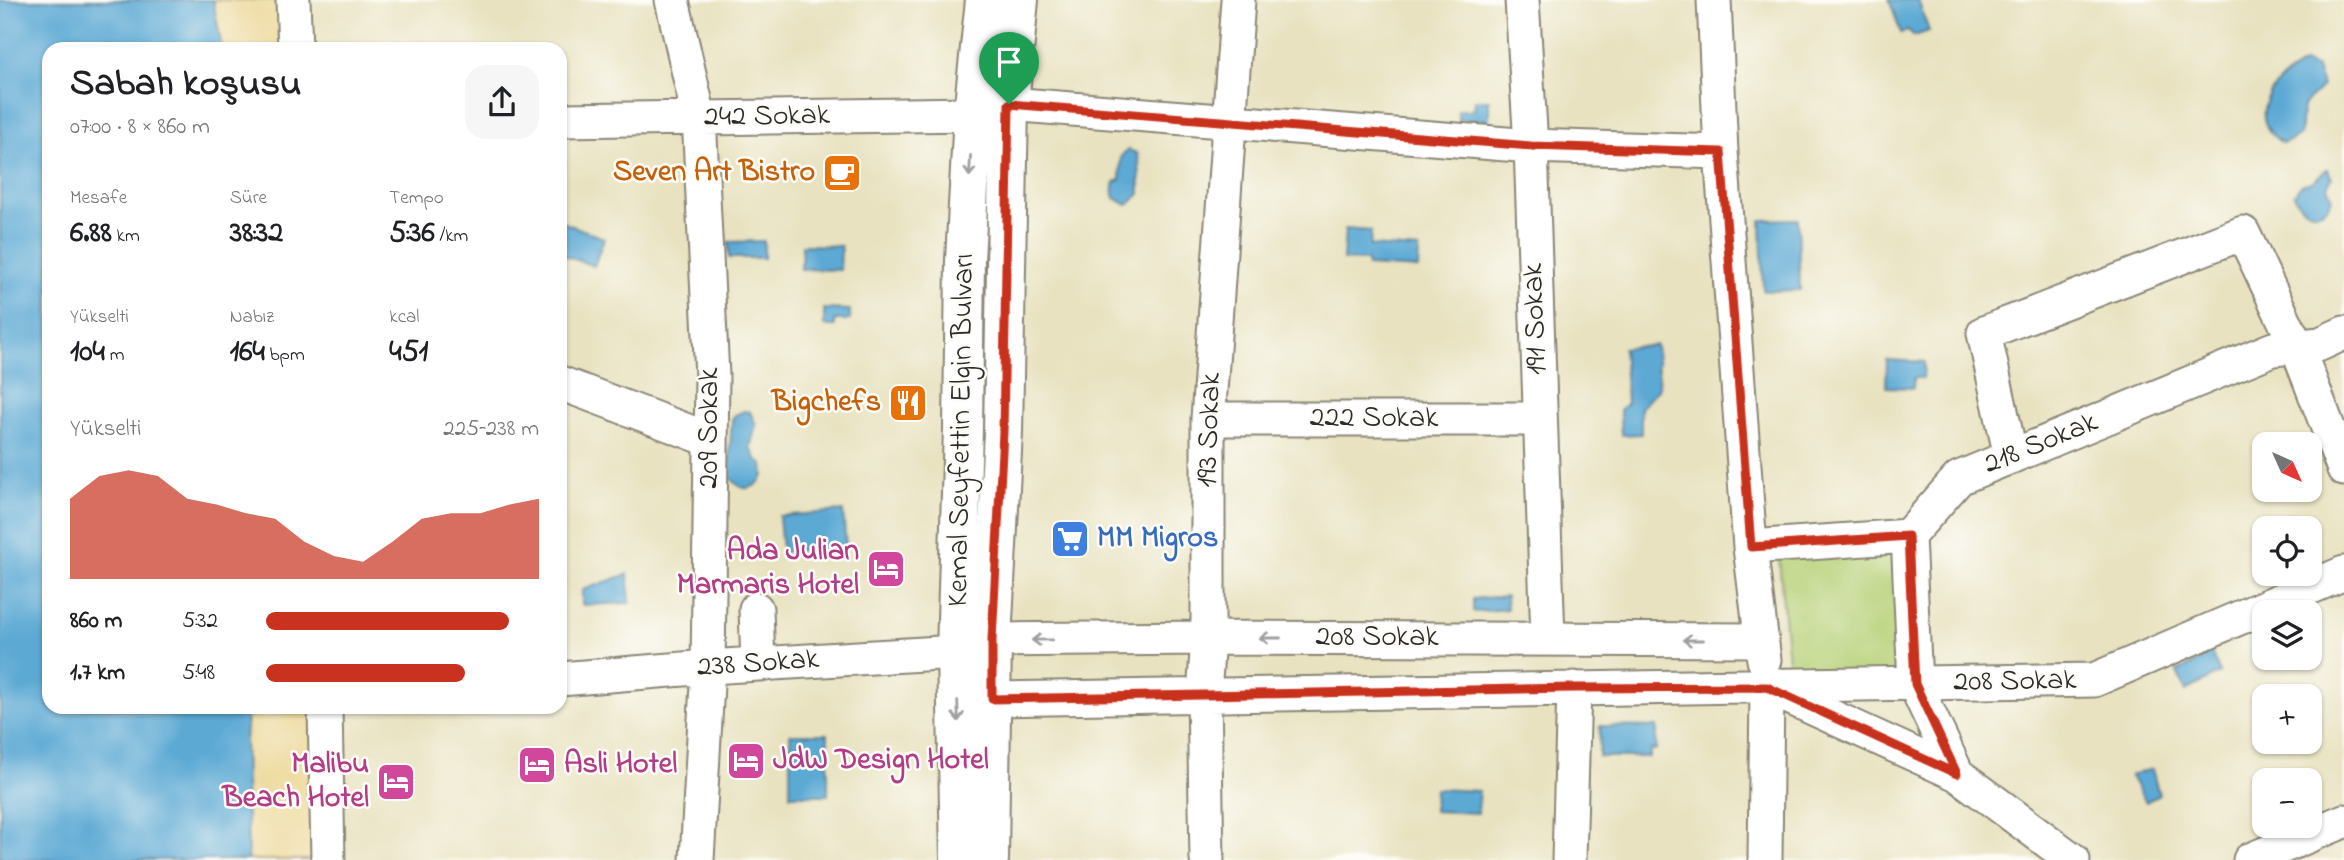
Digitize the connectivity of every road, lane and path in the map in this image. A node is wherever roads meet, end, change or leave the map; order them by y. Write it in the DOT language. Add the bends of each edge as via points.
graph roads {
  1 [pos="293,0"];
  2 [pos="672,0"];
  3 [pos="985,0"];
  4 [pos="1019,0"];
  5 [pos="1238,0"];
  6 [pos="1522,0"];
  7 [pos="1714,0"];
  8 [pos="295,42"];
  9 [pos="1009,104"];
  10 [pos="973,114"];
  11 [pos="699,117"];
  12 [pos="567,120"];
  13 [pos="1230,122"];
  14 [pos="1531,146"];
  15 [pos="1721,152"];
  16 [pos="2344,333"];
  17 [pos="2297,347"];
  18 [pos="567,386"];
  19 [pos="1208,419"];
  20 [pos="1540,419"];
  21 [pos="711,440"];
  22 [pos="2011,457"];
  23 [pos="2344,469"];
  24 [pos="1908,536"];
  25 [pos="1751,547"];
  26 [pos="2344,573"];
  27 [pos="756,609"];
  28 [pos="1209,638"];
  29 [pos="1548,639"];
  30 [pos="992,640"];
  31 [pos="1761,640"];
  32 [pos="956,652"];
  33 [pos="758,664"];
  34 [pos="708,667"];
  35 [pos="567,679"];
  36 [pos="1915,684"];
  37 [pos="1767,687"];
  38 [pos="1574,688"];
  39 [pos="1204,695"];
  40 [pos="992,699"];
  41 [pos="325,714"];
  42 [pos="1957,774"];
  43 [pos="2344,821"];
  44 [pos="328,860"];
  45 [pos="697,860"];
  46 [pos="960,860"];
  47 [pos="989,860"];
  48 [pos="1207,860"];
  49 [pos="1569,860"];
  50 [pos="1765,860"];
  51 [pos="2073,860"];
  52 [pos="2250,860"];
  1 -- 8 [label="street"];
  2 -- 11 [label="street, 209 Sokak"];
  3 -- 10 [label="main road, Kemal Seyfettin Elgin Bulvarı"];
  4 -- 9 [label="main road, Kemal Seyfettin Elgin Bulvarı"];
  5 -- 13 [label="street, 193 Sokak"];
  6 -- 14 [label="street, 191 Sokak"];
  7 -- 15 [label="street"];
  9 -- 13 [label="street"];
  9 -- 30 [label="main road, Kemal Seyfettin Elgin Bulvarı" via="1003,432"];
  10 -- 11 [label="street, 242 Sokak"];
  10 -- 32 [label="main road, Kemal Seyfettin Elgin Bulvarı, one-way"];
  11 -- 12 [label="street, 242 Sokak"];
  11 -- 21 [label="street, 209 Sokak"];
  13 -- 14 [label="street"];
  13 -- 19 [label="street, 193 Sokak"];
  14 -- 15 [label="street"];
  14 -- 20 [label="street, 191 Sokak"];
  15 -- 25 [label="street"];
  16 -- 17 [label="street, 218 Sokak" via="2320,344"];
  17 -- 22 [label="street, 218 Sokak" via="2273,349"];
  17 -- 22 [label="street" via="2243,233 1984,332"];
  17 -- 23 [label="street"];
  18 -- 21 [label="street"];
  19 -- 20 [label="street, 222 Sokak"];
  19 -- 28 [label="street, 193 Sokak"];
  20 -- 29 [label="street, 191 Sokak"];
  21 -- 34 [label="street, 209 Sokak"];
  22 -- 24 [label="street, 218 Sokak" via="1959,478"];
  24 -- 25 [label="street"];
  24 -- 36 [label="street"];
  25 -- 31 [label="street"];
  26 -- 36 [label="street, 208 Sokak" via="2094,680"];
  27 -- 33 [label="street"];
  29 -- 28 [label="street, 208 Sokak, one-way"];
  28 -- 30 [label="street, 208 Sokak, one-way"];
  28 -- 39 [label="street, 193 Sokak"];
  31 -- 29 [label="street, 208 Sokak, one-way"];
  30 -- 40 [label="main road, Kemal Seyfettin Elgin Bulvarı"];
  31 -- 37 [label="street"];
  32 -- 33 [label="street, 238 Sokak"];
  32 -- 46 [label="main road, Kemal Seyfettin Elgin Bulvarı, one-way"];
  33 -- 34 [label="street, 238 Sokak"];
  34 -- 35 [label="street, 238 Sokak"];
  34 -- 45 [label="street, 209 Sokak"];
  36 -- 37 [label="street, 208 Sokak"];
  36 -- 42 [label="street"];
  37 -- 38 [label="street, 208 Sokak"];
  37 -- 42 [label="street"];
  37 -- 50 [label="street"];
  38 -- 39 [label="street, 208 Sokak"];
  38 -- 49 [label="street"];
  39 -- 40 [label="street, 208 Sokak"];
  39 -- 48 [label="street, 193 Sokak"];
  40 -- 47 [label="main road, Kemal Seyfettin Elgin Bulvarı"];
  41 -- 44 [label="street"];
  42 -- 51 [label="street"];
  43 -- 52 [label="street"];
}
